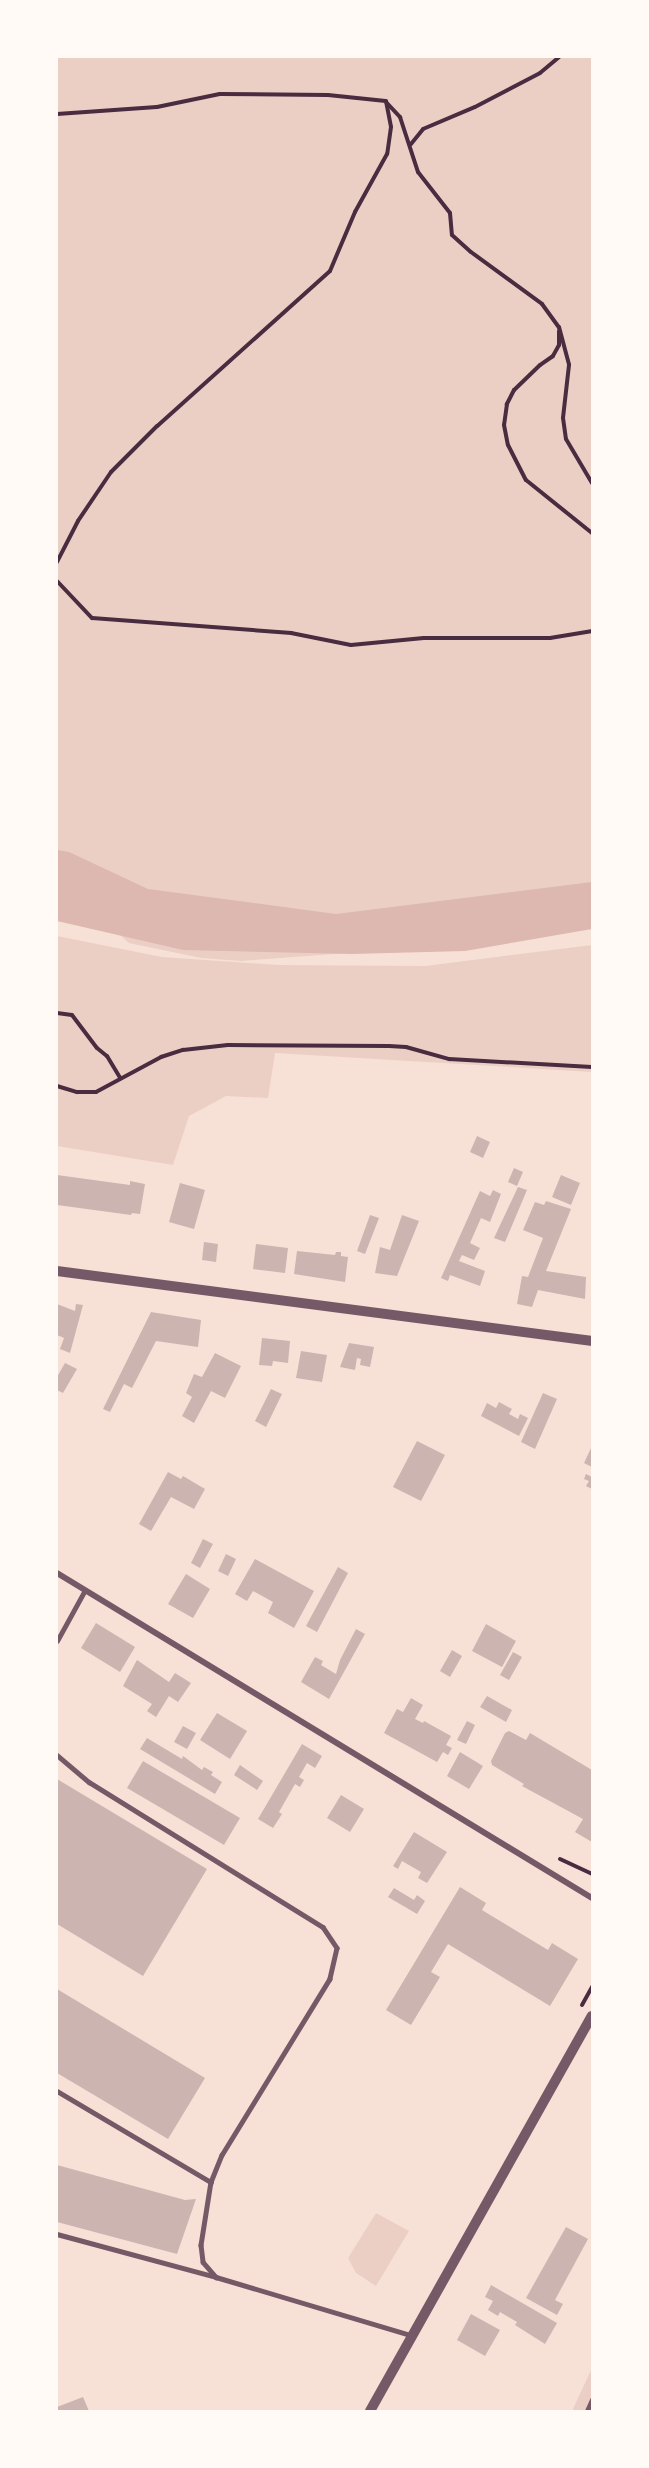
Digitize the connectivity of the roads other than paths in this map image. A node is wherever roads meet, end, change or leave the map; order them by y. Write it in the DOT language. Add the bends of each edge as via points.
graph roads {
  1 [pos="57,1271"];
  2 [pos="592,1341"];
  3 [pos="57,1573"];
  4 [pos="85,1590"];
  5 [pos="57,1641"];
  6 [pos="57,1755"];
  7 [pos="592,1898"];
  8 [pos="592,2016"];
  9 [pos="57,2091"];
  10 [pos="211,2182"];
  11 [pos="57,2234"];
  12 [pos="216,2277"];
  13 [pos="413,2336"];
  14 [pos="592,2400"];
  15 [pos="370,2411"];
  16 [pos="586,2411"];
  1 -- 2 [label="street"];
  3 -- 4 [label="street"];
  4 -- 5 [label="lane"];
  4 -- 7 [label="street"];
  6 -- 10 [label="lane" via="89,1782 323,1927 337,1948 330,1979 222,2155"];
  8 -- 13 [label="street"];
  9 -- 10 [label="lane"];
  10 -- 12 [label="lane" via="201,2245 203,2262"];
  11 -- 12 [label="lane"];
  12 -- 13 [label="lane"];
  13 -- 15 [label="street"];
  14 -- 16 [label="lane"];
}
